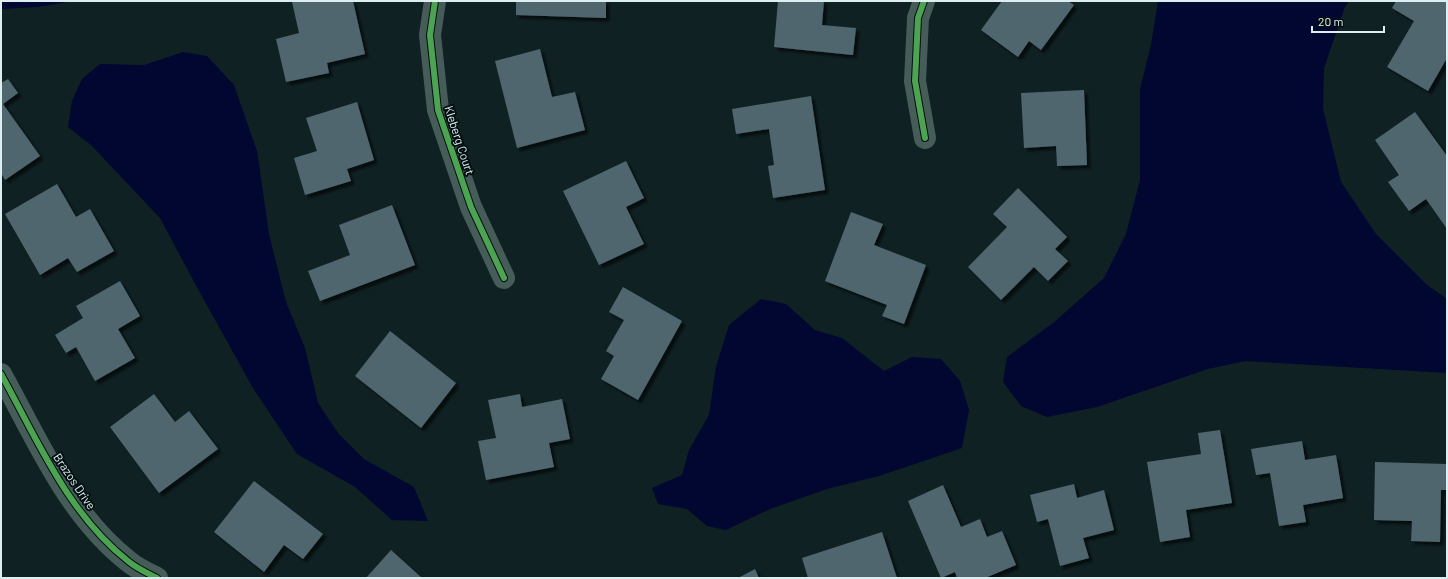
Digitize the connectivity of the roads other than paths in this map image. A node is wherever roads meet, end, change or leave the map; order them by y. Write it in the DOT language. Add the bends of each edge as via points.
graph roads {
  1 [pos="435,1"];
  2 [pos="924,1"];
  3 [pos="925,138"];
  4 [pos="504,278"];
  5 [pos="1,374"];
  6 [pos="157,578"];
  1 -- 4 [label="street, Kleberg Court" via="430,35 438,110 471,207"];
  2 -- 3 [label="street" via="918,18 914,81"];
  5 -- 6 [label="street, Brazos Drive" via="71,499 103,540 129,562"];
}
